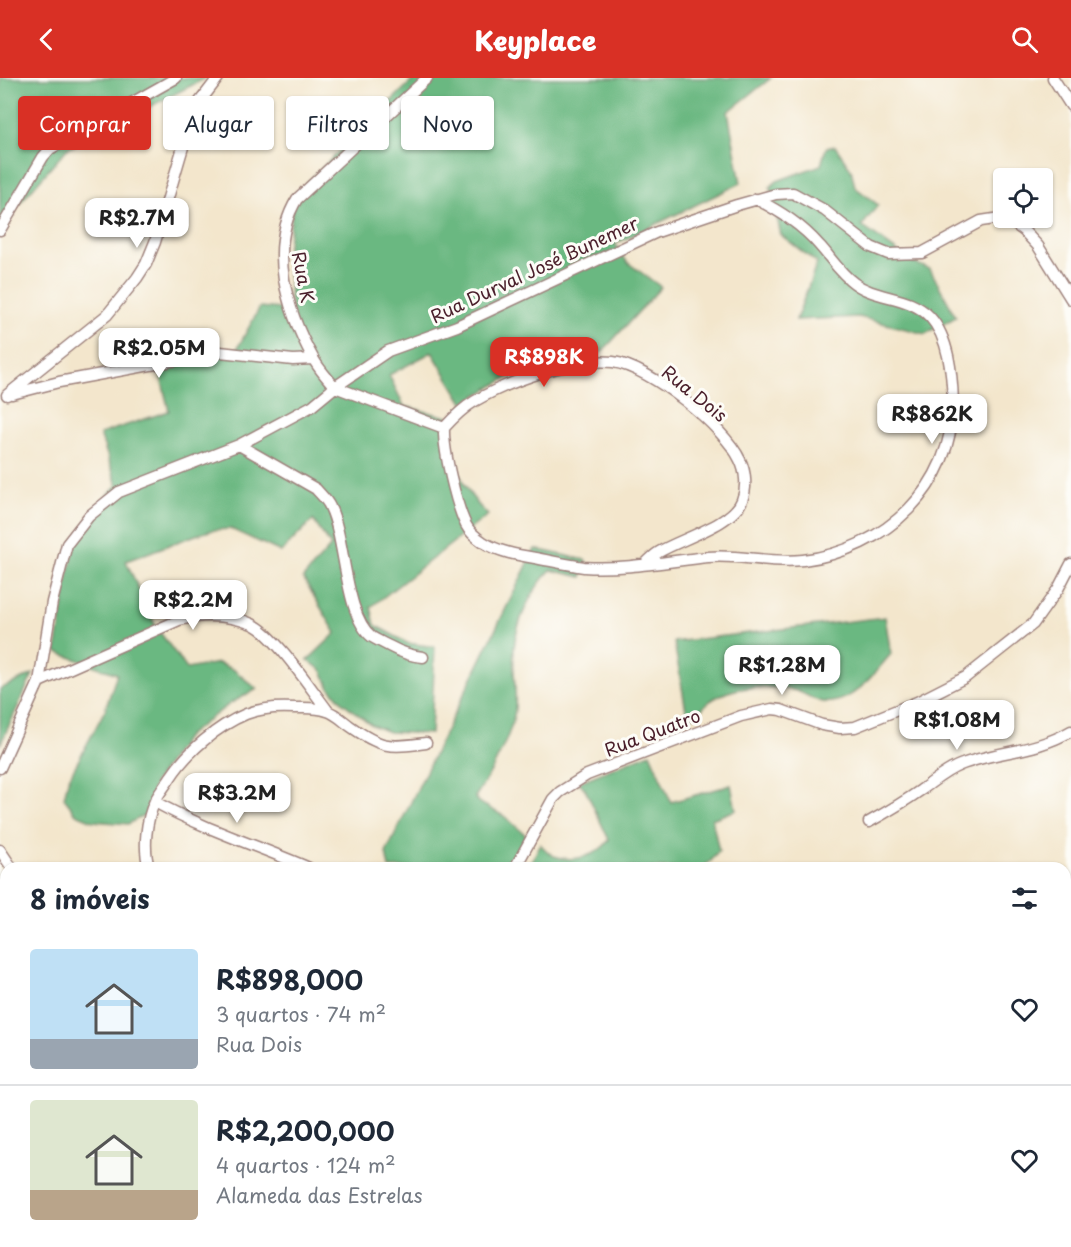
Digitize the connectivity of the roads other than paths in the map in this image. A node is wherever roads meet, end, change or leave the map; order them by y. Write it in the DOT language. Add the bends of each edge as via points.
graph roads {
  1 [pos="176,78"];
  2 [pos="218,78"];
  3 [pos="427,78"];
  4 [pos="1053,78"];
  5 [pos="1071,106"];
  6 [pos="756,199"];
  7 [pos="0,230"];
  8 [pos="1071,299"];
  9 [pos="313,358"];
  10 [pos="335,387"];
  11 [pos="3,396"];
  12 [pos="444,428"];
  13 [pos="239,445"];
  14 [pos="645,564"];
  15 [pos="1071,564"];
  16 [pos="423,657"];
  17 [pos="39,682"];
  18 [pos="328,711"];
  19 [pos="1071,731"];
  20 [pos="426,743"];
  21 [pos="0,768"];
  22 [pos="155,802"];
  23 [pos="869,822"];
  24 [pos="148,862"];
  25 [pos="294,862"];
  26 [pos="518,862"];
  1 -- 7 [label="street" via="50,149"];
  2 -- 11 [label="street" via="193,113 156,242 137,278 107,315"];
  3 -- 9 [label="street, Rua K" via="297,200 288,214 282,246 287,291"];
  4 -- 5 [label="street"];
  6 -- 8 [label="street" via="793,193 824,210 871,247 888,254 922,252 981,221 1012,222 1038,246"];
  6 -- 10 [label="street, Rua Durval José Bunemer" via="657,232 457,326 388,351"];
  6 -- 14 [label="street" via="799,225 851,280 877,295 911,303 931,318 949,359 953,399 946,450 924,494 909,510 844,550 801,560 722,555"];
  9 -- 10 [label="street, Rua K"];
  9 -- 11 [label="street" via="293,360 220,352"];
  10 -- 12 [label="street"];
  10 -- 13 [label="street, Rua Durval José Bunemer" via="312,406"];
  12 -- 14 [label="street" via="459,508 466,527 482,541 503,552 585,567"];
  12 -- 14 [label="street, Rua Dois" via="465,407 492,392 583,363 616,363 664,386 727,440 740,460 745,488 742,502 728,517 659,552"];
  13 -- 16 [label="street" via="325,498 336,522 347,582 364,628 372,637 397,650"];
  13 -- 17 [label="street, Rua Durval José Bunemer" via="119,492 77,529 67,544 52,602"];
  15 -- 26 [label="street, Rua Quatro" via="1034,624 966,677 855,727 822,725 781,710 762,710 587,775 554,799"];
  17 -- 18 [label="street" via="179,620 200,615 224,616 253,624 271,638"];
  17 -- 21 [label="street, Rua Durval José Bunemer"];
  18 -- 20 [label="street" via="371,741 402,746"];
  18 -- 22 [label="street" via="268,708 247,713 228,723 179,765"];
  19 -- 23 [label="street" via="1033,748 961,765"];
  22 -- 24 [label="street" via="147,828"];
  22 -- 25 [label="street"];
}
